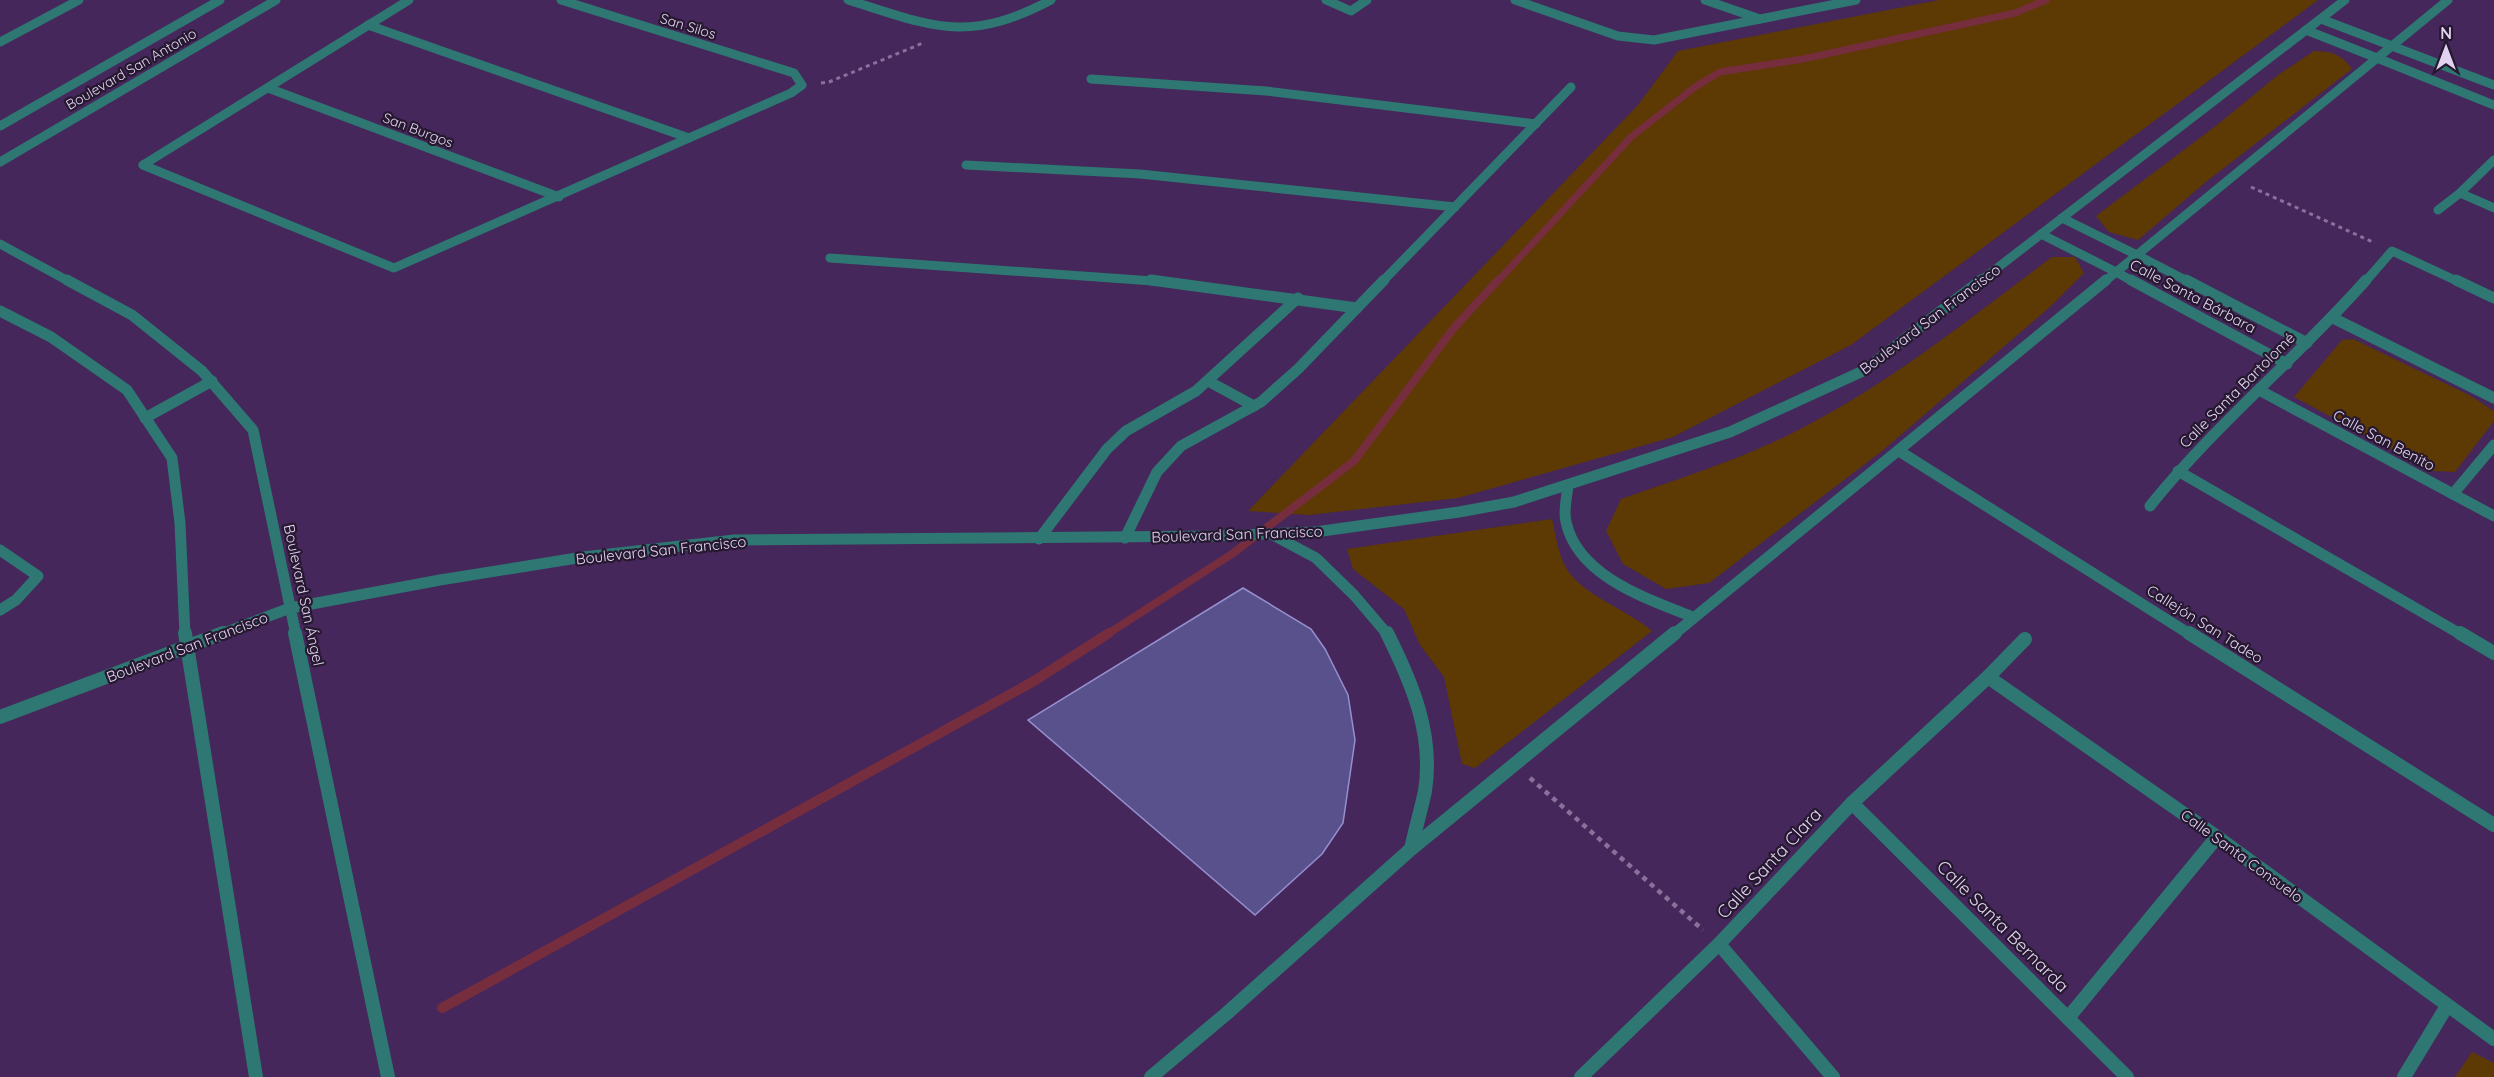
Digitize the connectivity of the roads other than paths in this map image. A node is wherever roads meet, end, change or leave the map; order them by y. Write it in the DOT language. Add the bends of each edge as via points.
graph roads {
  1 [pos="79,0"];
  2 [pos="220,0"];
  3 [pos="276,0"];
  4 [pos="410,0"];
  5 [pos="561,0"];
  6 [pos="848,0"];
  7 [pos="1051,0"];
  8 [pos="1326,0"];
  9 [pos="1367,0"];
  10 [pos="1515,0"];
  11 [pos="1705,0"];
  12 [pos="1856,0"];
  13 [pos="2345,0"];
  14 [pos="2448,0"];
  15 [pos="1761,19"];
  16 [pos="2321,19"];
  17 [pos="368,26"];
  18 [pos="2306,30"];
  19 [pos="0,42"];
  20 [pos="2392,46"];
  21 [pos="2377,58"];
  22 [pos="1091,80"];
  23 [pos="2494,85"];
  24 [pos="1571,87"];
  25 [pos="268,88"];
  26 [pos="2494,105"];
  27 [pos="1536,124"];
  28 [pos="0,126"];
  29 [pos="689,138"];
  30 [pos="2494,160"];
  31 [pos="0,162"];
  32 [pos="966,165"];
  33 [pos="2460,193"];
  34 [pos="559,197"];
  35 [pos="1455,207"];
  36 [pos="2494,208"];
  37 [pos="2438,210"];
  38 [pos="2062,218"];
  39 [pos="2041,234"];
  40 [pos="0,244"];
  41 [pos="2137,255"];
  42 [pos="830,258"];
  43 [pos="2116,272"];
  44 [pos="1298,298"];
  45 [pos="2494,298"];
  46 [pos="1357,308"];
  47 [pos="0,311"];
  48 [pos="2333,318"];
  49 [pos="2307,343"];
  50 [pos="2287,364"];
  51 [pos="212,381"];
  52 [pos="1208,381"];
  53 [pos="2259,390"];
  54 [pos="2494,398"];
  55 [pos="1254,406"];
  56 [pos="145,418"];
  57 [pos="2494,445"];
  58 [pos="1899,451"];
  59 [pos="2178,471"];
  60 [pos="1568,485"];
  61 [pos="2453,494"];
  62 [pos="2150,506"];
  63 [pos="2494,516"];
  64 [pos="1272,534"];
  65 [pos="1125,538"];
  66 [pos="1039,539"];
  67 [pos="0,550"];
  68 [pos="290,608"];
  69 [pos="0,610"];
  70 [pos="1693,617"];
  71 [pos="2025,639"];
  72 [pos="186,647"];
  73 [pos="2494,653"];
  74 [pos="1988,677"];
  75 [pos="0,717"];
  76 [pos="1852,803"];
  77 [pos="2494,825"];
  78 [pos="2217,837"];
  79 [pos="1411,849"];
  80 [pos="1719,944"];
  81 [pos="2447,1006"];
  82 [pos="2068,1018"];
  83 [pos="2494,1039"];
  84 [pos="256,1077"];
  85 [pos="388,1077"];
  86 [pos="1151,1077"];
  87 [pos="1581,1077"];
  88 [pos="1833,1077"];
  89 [pos="2127,1077"];
  90 [pos="2404,1077"];
  1 -- 19 [label="street"];
  2 -- 28 [label="street, Boulevard San Antonio"];
  3 -- 31 [label="street, Boulevard San Antonio"];
  4 -- 17 [label="street"];
  5 -- 29 [label="street, San Silos" via="794,73 802,85"];
  6 -- 7 [label="street" via="946,28 1004,20"];
  8 -- 9 [label="street" via="1351,11"];
  10 -- 15 [label="street" via="1618,36 1654,39"];
  11 -- 15 [label="street"];
  12 -- 15 [label="street"];
  13 -- 16 [label="street, Boulevard San Francisco"];
  14 -- 20 [label="street"];
  16 -- 18 [label="street, Boulevard San Francisco"];
  16 -- 20 [label="street"];
  17 -- 25 [label="street"];
  17 -- 29 [label="street"];
  18 -- 21 [label="street"];
  18 -- 38 [label="street, Boulevard San Francisco"];
  20 -- 21 [label="street"];
  20 -- 23 [label="street"];
  21 -- 26 [label="street"];
  21 -- 41 [label="street"];
  22 -- 27 [label="street" via="1266,91"];
  24 -- 27 [label="street"];
  25 -- 34 [label="street, San Burgos"];
  25 -- 34 [label="street" via="142,165 394,268"];
  27 -- 35 [label="street"];
  29 -- 34 [label="street"];
  30 -- 33 [label="street"];
  32 -- 35 [label="street" via="1140,174"];
  33 -- 36 [label="street"];
  33 -- 37 [label="street"];
  35 -- 46 [label="street"];
  38 -- 39 [label="street, Boulevard San Francisco"];
  38 -- 41 [label="street, Calle Santa Bárbara"];
  39 -- 43 [label="street, Calle Santa Bárbara"];
  39 -- 60 [label="street, Boulevard San Francisco" via="1882,357 1842,382 1730,432"];
  40 -- 51 [label="street, Boulevard San Ángel" via="132,315"];
  41 -- 43 [label="street"];
  41 -- 49 [label="street, Calle Santa Bárbara"];
  42 -- 44 [label="street" via="1161,281"];
  43 -- 50 [label="street, Calle Santa Bárbara"];
  43 -- 58 [label="street"];
  44 -- 46 [label="street"];
  44 -- 52 [label="street"];
  45 -- 48 [label="street, Calle Santa Bartolomé" via="2392,251"];
  46 -- 55 [label="street" via="1298,369"];
  47 -- 56 [label="street" via="51,337 127,390"];
  48 -- 49 [label="street, Calle Santa Bartolomé"];
  48 -- 54 [label="street"];
  49 -- 50 [label="street, Calle Santa Bartolomé"];
  50 -- 53 [label="street, Calle Santa Bartolomé"];
  51 -- 56 [label="street"];
  51 -- 68 [label="street, Boulevard San Ángel" via="253,430"];
  52 -- 55 [label="street"];
  52 -- 66 [label="street" via="1126,431 1107,449"];
  53 -- 59 [label="street, Calle Santa Bartolomé"];
  53 -- 61 [label="street, Calle San Benito"];
  55 -- 65 [label="street" via="1181,446 1157,472"];
  56 -- 72 [label="street" via="172,458 180,523"];
  57 -- 61 [label="street"];
  58 -- 70 [label="street"];
  58 -- 77 [label="street, Callejón San Tadeo"];
  59 -- 62 [label="street"];
  59 -- 73 [label="street, Calle Santa Bartolomé"];
  60 -- 64 [label="street, Boulevard San Francisco" via="1514,502 1459,512 1315,532"];
  60 -- 70 [label="street" via="1566,522 1576,547 1623,587"];
  61 -- 63 [label="street, Calle San Benito"];
  64 -- 65 [label="street, Boulevard San Francisco"];
  64 -- 79 [label="street" via="1316,558 1354,595 1387,633 1410,678 1426,736 1425,789"];
  65 -- 66 [label="street, Boulevard San Francisco"];
  66 -- 68 [label="street, Boulevard San Francisco" via="734,540 583,557"];
  67 -- 69 [label="street" via="38,576 16,600"];
  68 -- 72 [label="street, Boulevard San Francisco"];
  68 -- 85 [label="street, Boulevard San Ángel"];
  70 -- 79 [label="street"];
  71 -- 74 [label="street, Calle Santa Clara"];
  72 -- 75 [label="street, Boulevard San Francisco"];
  72 -- 84 [label="street"];
  74 -- 76 [label="street, Calle Santa Clara"];
  74 -- 78 [label="street, Calle Santa Consuelo"];
  76 -- 80 [label="street, Calle Santa Clara"];
  76 -- 82 [label="street, Calle Santa Bernarda"];
  78 -- 81 [label="street, Calle Santa Consuelo"];
  78 -- 82 [label="street"];
  79 -- 86 [label="street"];
  80 -- 87 [label="street, Calle Santa Clara"];
  80 -- 88 [label="street"];
  81 -- 83 [label="street, Calle Santa Consuelo"];
  81 -- 90 [label="street"];
  82 -- 89 [label="street, Calle Santa Bernarda"];
}
